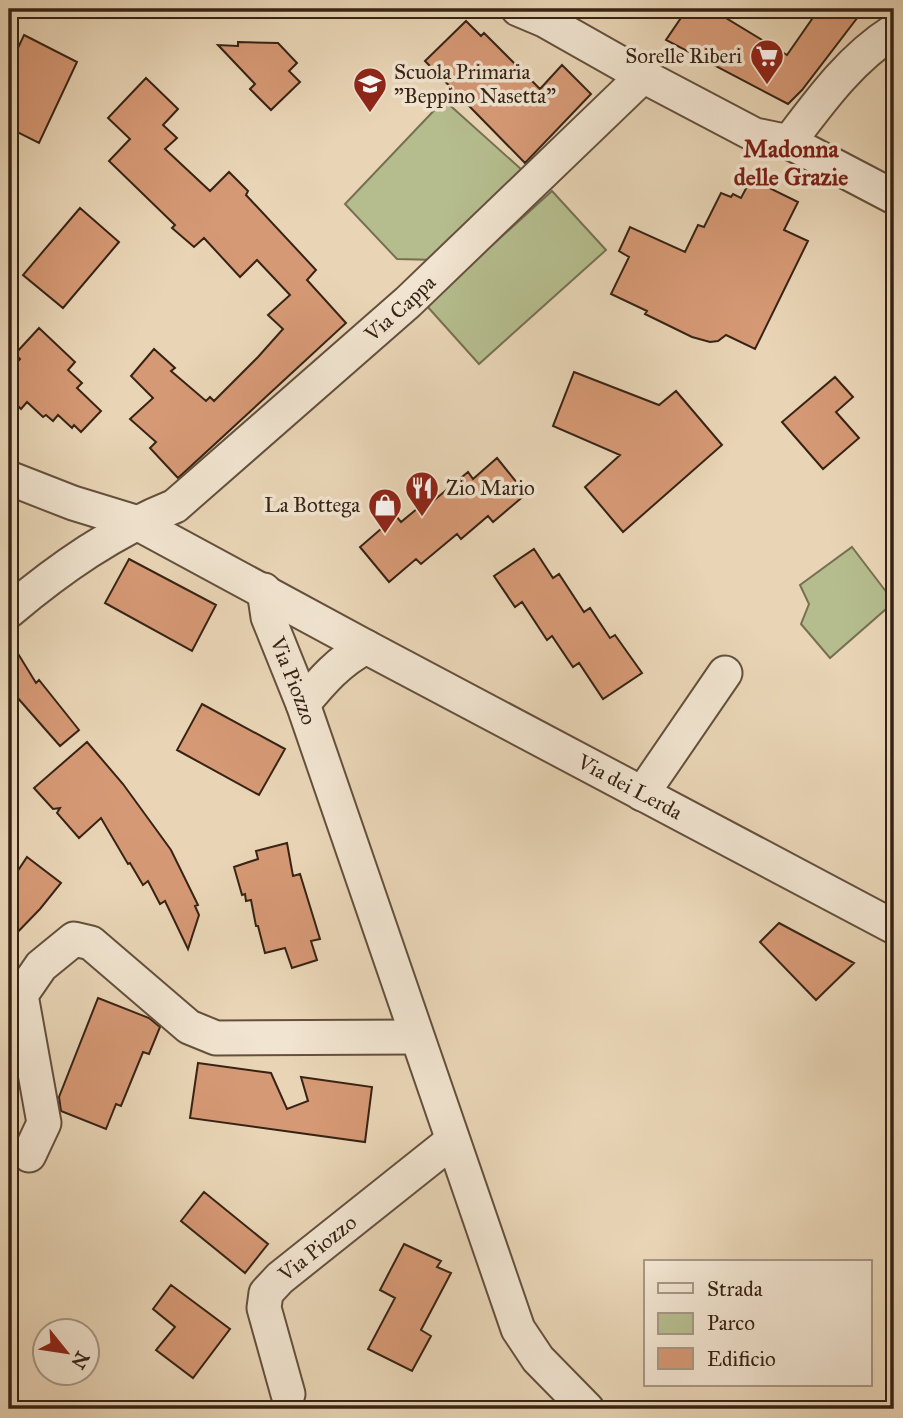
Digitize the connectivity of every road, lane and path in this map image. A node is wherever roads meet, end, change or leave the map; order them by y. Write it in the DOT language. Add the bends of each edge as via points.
graph roads {
  1 [pos="536,12"];
  2 [pos="894,32"];
  3 [pos="643,76"];
  4 [pos="789,142"];
  5 [pos="894,197"];
  6 [pos="9,478"];
  7 [pos="135,522"];
  8 [pos="264,590"];
  9 [pos="9,611"];
  10 [pos="366,647"];
  11 [pos="725,673"];
  12 [pos="303,704"];
  13 [pos="642,794"];
  14 [pos="894,927"];
  15 [pos="416,1037"];
  16 [pos="453,1141"];
  17 [pos="29,1155"];
  18 [pos="288,1394"];
  19 [pos="586,1409"];
  1 -- 3 [label="street"];
  2 -- 4 [label="street" via="874,44 837,80"];
  3 -- 4 [label="street" via="755,135"];
  3 -- 7 [label="street, Via Cappa" via="408,302 175,506"];
  4 -- 5 [label="street"];
  6 -- 7 [label="street"];
  7 -- 8 [label="street"];
  7 -- 9 [label="street, Via Cappa" via="51,575"];
  8 -- 10 [label="street, Via dei Lerda"];
  8 -- 12 [label="street, Via Piozzo" via="268,617"];
  10 -- 12 [label="street" via="331,671"];
  10 -- 13 [label="street, Via dei Lerda"];
  11 -- 13 [label="street"];
  12 -- 15 [label="street, Via Piozzo"];
  13 -- 14 [label="street, Via dei Lerda"];
  15 -- 16 [label="street, Via Piozzo"];
  15 -- 17 [label="street" via="216,1038 189,1027 91,943 74,939 41,966 21,995 44,1123"];
  16 -- 18 [label="street, Via Piozzo" via="267,1293 264,1308"];
  16 -- 19 [label="street, Via Piozzo" via="518,1329 538,1359"];
}
